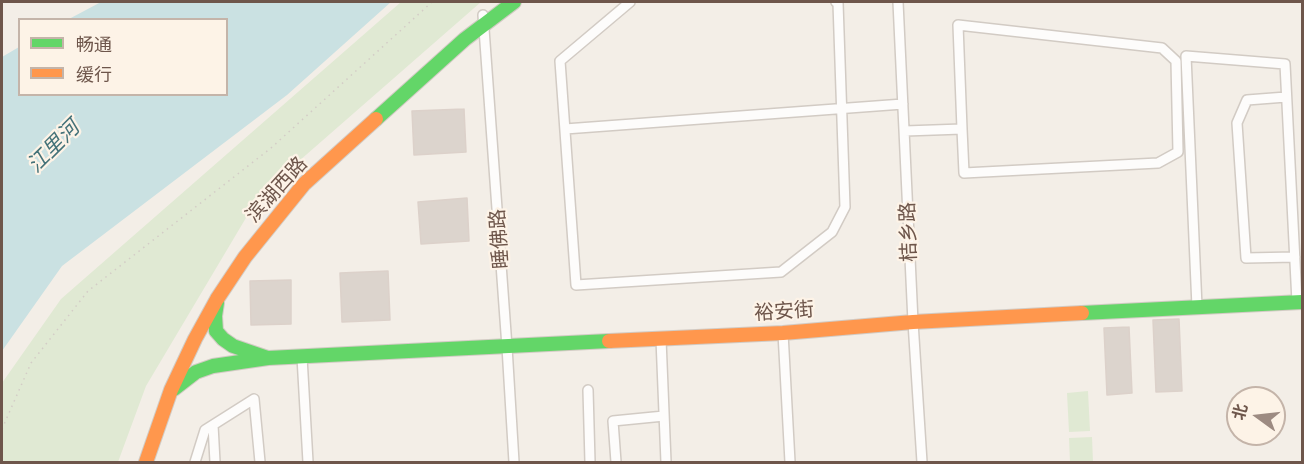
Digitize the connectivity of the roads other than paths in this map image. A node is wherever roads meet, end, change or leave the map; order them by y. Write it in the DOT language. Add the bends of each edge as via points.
graph roads {
  1 [pos="501,2"];
  2 [pos="514,2"];
  3 [pos="630,2"];
  4 [pos="836,2"];
  5 [pos="898,2"];
  6 [pos="484,20"];
  7 [pos="1286,97"];
  8 [pos="903,104"];
  9 [pos="842,108"];
  10 [pos="565,129"];
  11 [pos="962,129"];
  12 [pos="904,131"];
  13 [pos="1295,257"];
  14 [pos="218,299"];
  15 [pos="1300,302"];
  16 [pos="1197,307"];
  17 [pos="912,322"];
  18 [pos="783,333"];
  19 [pos="661,339"];
  20 [pos="507,347"];
  21 [pos="302,357"];
  22 [pos="268,358"];
  23 [pos="171,390"];
  24 [pos="588,390"];
  25 [pos="664,416"];
  26 [pos="213,425"];
  27 [pos="135,462"];
  28 [pos="146,462"];
  29 [pos="195,462"];
  30 [pos="215,462"];
  31 [pos="260,462"];
  32 [pos="308,462"];
  33 [pos="514,462"];
  34 [pos="590,462"];
  35 [pos="616,462"];
  36 [pos="666,462"];
  37 [pos="790,462"];
  38 [pos="922,462"];
  1 -- 6 [label="main road, 滨湖西路"];
  2 -- 6 [label="main road, 滨湖西路"];
  3 -- 10 [label="street" via="560,61"];
  4 -- 9 [label="street"];
  5 -- 8 [label="street, 桔乡路"];
  6 -- 14 [label="main road, 滨湖西路" via="304,184 245,257"];
  6 -- 20 [label="street, 睡佛路"];
  6 -- 27 [label="main road, 滨湖西路" via="299,179 239,252 187,335"];
  7 -- 13 [label="street"];
  7 -- 13 [label="street" via="1247,100 1237,123 1246,258"];
  7 -- 16 [label="street" via="1285,64 1186,56"];
  8 -- 9 [label="street"];
  8 -- 12 [label="street, 桔乡路"];
  9 -- 10 [label="street"];
  9 -- 10 [label="street" via="845,207 832,232 781,272 576,285"];
  11 -- 11 [label="street" via="964,173 1158,163 1178,152 1176,62 1162,48 958,25"];
  11 -- 12 [label="street"];
  12 -- 17 [label="street, 桔乡路"];
  13 -- 15 [label="street"];
  14 -- 22 [label="main road" via="216,331 233,346"];
  14 -- 23 [label="main road, 滨湖西路"];
  15 -- 16 [label="main road, 裕安街"];
  16 -- 17 [label="main road, 裕安街"];
  17 -- 18 [label="main road, 裕安街"];
  17 -- 38 [label="street, 桔乡路"];
  18 -- 19 [label="main road, 裕安街"];
  18 -- 37 [label="street"];
  19 -- 20 [label="main road, 裕安街"];
  19 -- 25 [label="street"];
  20 -- 21 [label="main road, 裕安街"];
  20 -- 33 [label="street, 睡佛路"];
  21 -- 22 [label="main road, 裕安街"];
  21 -- 32 [label="street"];
  22 -- 23 [label="main road" via="213,366 196,372"];
  23 -- 28 [label="main road, 滨湖西路"];
  24 -- 34 [label="street"];
  25 -- 35 [label="street" via="614,421"];
  25 -- 36 [label="street"];
  26 -- 29 [label="street" via="206,430"];
  26 -- 30 [label="street"];
  26 -- 31 [label="street" via="254,399"];
}
